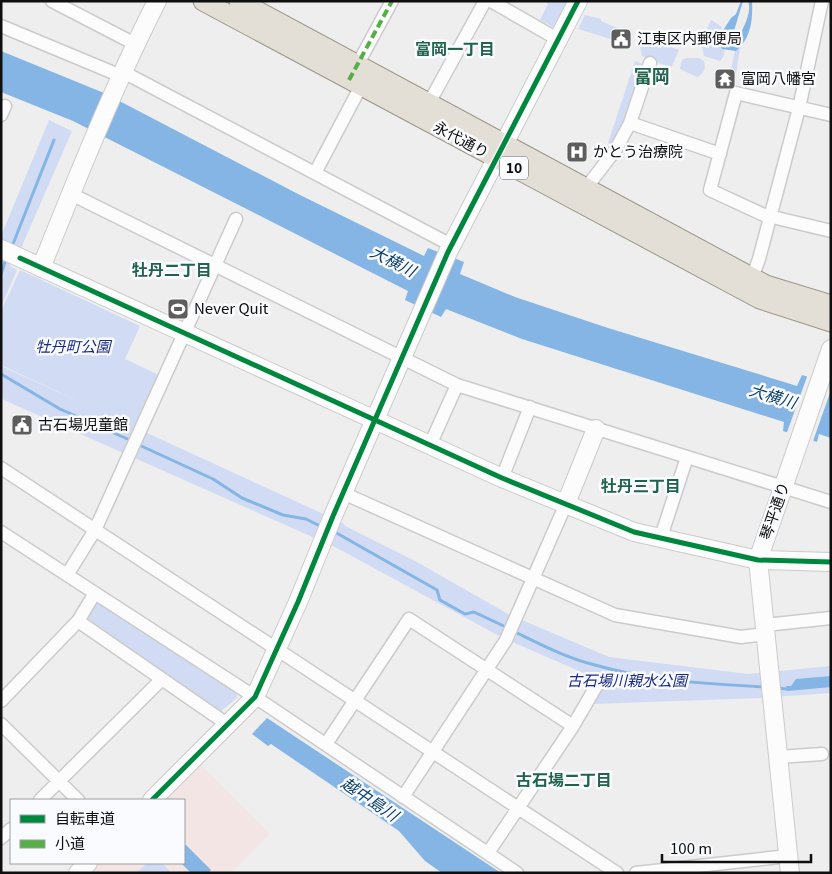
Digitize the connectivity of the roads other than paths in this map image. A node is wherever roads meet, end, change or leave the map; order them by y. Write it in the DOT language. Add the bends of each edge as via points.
graph roads {
  1 [pos="52,1"];
  2 [pos="157,1"];
  3 [pos="239,1"];
  4 [pos="392,1"];
  5 [pos="485,1"];
  6 [pos="491,1"];
  7 [pos="578,1"];
  8 [pos="822,1"];
  9 [pos="206,2"];
  10 [pos="1,26"];
  11 [pos="559,40"];
  12 [pos="135,44"];
  13 [pos="650,63"];
  14 [pos="356,77"];
  15 [pos="118,84"];
  16 [pos="429,103"];
  17 [pos="799,108"];
  18 [pos="831,115"];
  19 [pos="630,123"];
  20 [pos="502,152"];
  21 [pos="720,154"];
  22 [pos="315,173"];
  23 [pos="586,188"];
  24 [pos="71,194"];
  25 [pos="771,217"];
  26 [pos="236,219"];
  27 [pos="831,231"];
  28 [pos="450,248"];
  29 [pos="1,249"];
  30 [pos="215,265"];
  31 [pos="41,268"];
  32 [pos="752,278"];
  33 [pos="831,305"];
  34 [pos="831,322"];
  35 [pos="184,333"];
  36 [pos="831,349"];
  37 [pos="403,358"];
  38 [pos="456,385"];
  39 [pos="530,407"];
  40 [pos="375,420"];
  41 [pos="596,429"];
  42 [pos="430,445"];
  43 [pos="687,457"];
  44 [pos="1,468"];
  45 [pos="502,478"];
  46 [pos="784,487"];
  47 [pos="343,492"];
  48 [pos="831,502"];
  49 [pos="565,506"];
  50 [pos="95,530"];
  51 [pos="1,532"];
  52 [pos="661,537"];
  53 [pos="758,560"];
  54 [pos="831,562"];
  55 [pos="67,575"];
  56 [pos="534,578"];
  57 [pos="95,593"];
  58 [pos="831,618"];
  59 [pos="78,621"];
  60 [pos="765,630"];
  61 [pos="277,647"];
  62 [pos="487,670"];
  63 [pos="162,680"];
  64 [pos="598,684"];
  65 [pos="255,697"];
  66 [pos="355,699"];
  67 [pos="1,701"];
  68 [pos="1,724"];
  69 [pos="227,724"];
  70 [pos="573,726"];
  71 [pos="326,744"];
  72 [pos="433,751"];
  73 [pos="822,754"];
  74 [pos="778,757"];
  75 [pos="59,782"];
  76 [pos="403,797"];
  77 [pos="41,799"];
  78 [pos="77,799"];
  79 [pos="153,799"];
  80 [pos="518,807"];
  81 [pos="488,853"];
  82 [pos="87,864"];
  83 [pos="789,864"];
  84 [pos="78,873"];
  85 [pos="517,873"];
  86 [pos="617,873"];
  87 [pos="636,873"];
  1 -- 12 [label="street"];
  2 -- 12 [label="street"];
  3 -- 14 [label="main road, 永代通り / 10"];
  4 -- 14 [label="street"];
  5 -- 16 [label="street"];
  6 -- 11 [label="street"];
  7 -- 11 [label="street"];
  8 -- 17 [label="street"];
  9 -- 14 [label="main road, 永代通り / 10"];
  10 -- 15 [label="street"];
  11 -- 20 [label="street"];
  12 -- 15 [label="street"];
  13 -- 19 [label="street"];
  14 -- 16 [label="main road, 永代通り / 10"];
  14 -- 20 [label="main road, 永代通り / 10"];
  14 -- 22 [label="street"];
  15 -- 22 [label="street" via="129,75"];
  15 -- 24 [label="street"];
  16 -- 20 [label="main road, 永代通り / 10"];
  17 -- 18 [label="street"];
  17 -- 21 [label="street" via="736,92"];
  17 -- 25 [label="street"];
  19 -- 21 [label="street"];
  19 -- 23 [label="street" via="616,149"];
  20 -- 23 [label="main road, 永代通り / 10"];
  20 -- 28 [label="street"];
  20 -- 34 [label="main road, 永代通り / 10" via="760,300"];
  21 -- 25 [label="street" via="710,190"];
  22 -- 28 [label="street"];
  23 -- 32 [label="main road, 永代通り / 10"];
  24 -- 30 [label="street"];
  24 -- 31 [label="street"];
  25 -- 27 [label="street"];
  25 -- 32 [label="street"];
  26 -- 30 [label="street"];
  28 -- 37 [label="street"];
  29 -- 31 [label="street"];
  30 -- 35 [label="street"];
  30 -- 37 [label="street"];
  31 -- 35 [label="street"];
  32 -- 33 [label="main road, 永代通り / 10" via="783,292"];
  35 -- 40 [label="street"];
  35 -- 50 [label="street"];
  36 -- 46 [label="street, 琴平通り"];
  37 -- 38 [label="street"];
  37 -- 40 [label="street"];
  38 -- 39 [label="street"];
  38 -- 42 [label="street"];
  39 -- 41 [label="street"];
  39 -- 45 [label="street"];
  40 -- 42 [label="street"];
  40 -- 47 [label="street"];
  41 -- 43 [label="street"];
  41 -- 49 [label="street"];
  42 -- 45 [label="street"];
  43 -- 46 [label="street"];
  43 -- 52 [label="street"];
  44 -- 50 [label="street"];
  45 -- 49 [label="street"];
  46 -- 48 [label="street"];
  46 -- 53 [label="street, 琴平通り"];
  47 -- 56 [label="street"];
  47 -- 61 [label="street"];
  49 -- 52 [label="street" via="634,532"];
  49 -- 56 [label="street"];
  50 -- 55 [label="street"];
  50 -- 61 [label="street"];
  51 -- 55 [label="street"];
  52 -- 53 [label="street"];
  53 -- 54 [label="street"];
  53 -- 60 [label="street, 琴平通り"];
  55 -- 57 [label="street"];
  56 -- 60 [label="street" via="615,615 741,636"];
  56 -- 62 [label="street" via="506,640"];
  57 -- 59 [label="street"];
  57 -- 65 [label="street"];
  58 -- 60 [label="street"];
  59 -- 63 [label="street"];
  59 -- 67 [label="street"];
  60 -- 74 [label="street, 琴平通り"];
  61 -- 65 [label="street"];
  61 -- 66 [label="street"];
  62 -- 66 [label="street" via="409,619"];
  62 -- 70 [label="street"];
  62 -- 72 [label="street"];
  63 -- 69 [label="street"];
  63 -- 75 [label="street"];
  64 -- 70 [label="street"];
  65 -- 69 [label="street"];
  65 -- 71 [label="street"];
  66 -- 71 [label="street"];
  66 -- 72 [label="street"];
  68 -- 75 [label="street"];
  69 -- 79 [label="street"];
  70 -- 80 [label="street"];
  71 -- 76 [label="street"];
  72 -- 76 [label="street"];
  72 -- 80 [label="street"];
  73 -- 74 [label="street"];
  74 -- 83 [label="street, 琴平通り"];
  75 -- 77 [label="street"];
  75 -- 78 [label="street"];
  76 -- 81 [label="street"];
  80 -- 81 [label="street"];
  80 -- 86 [label="street"];
  81 -- 85 [label="street"];
  82 -- 84 [label="street"];
  83 -- 87 [label="street"];
}
